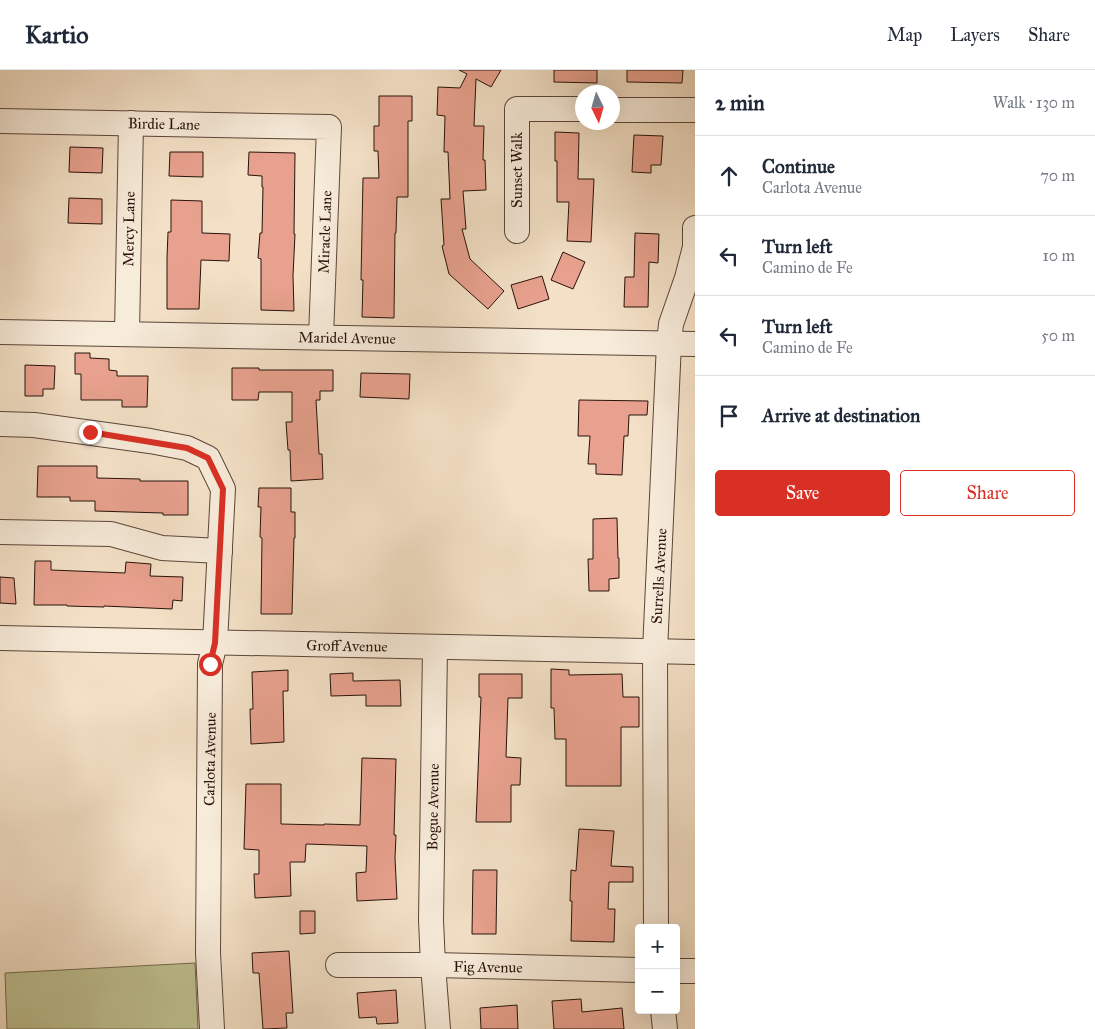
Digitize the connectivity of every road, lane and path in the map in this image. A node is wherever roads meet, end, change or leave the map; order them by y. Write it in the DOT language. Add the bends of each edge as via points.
graph roads {
  1 [pos="575,109"];
  2 [pos="620,110"];
  3 [pos="695,110"];
  4 [pos="0,121"];
  5 [pos="131,123"];
  6 [pos="329,127"];
  7 [pos="695,228"];
  8 [pos="517,231"];
  9 [pos="0,332"];
  10 [pos="127,334"];
  11 [pos="321,338"];
  12 [pos="669,343"];
  13 [pos="695,344"];
  14 [pos="0,424"];
  15 [pos="0,532"];
  16 [pos="220,551"];
  17 [pos="0,638"];
  18 [pos="215,643"];
  19 [pos="435,648"];
  20 [pos="655,652"];
  21 [pos="695,652"];
  22 [pos="656,924"];
  23 [pos="338,965"];
  24 [pos="433,965"];
  25 [pos="635,970"];
  26 [pos="680,971"];
  27 [pos="695,971"];
  28 [pos="663,1014"];
  29 [pos="212,1029"];
  30 [pos="438,1029"];
  31 [pos="665,1029"];
  1 -- 8 [label="street, Sunset Walk" via="517,108"];
  2 -- 3 [label="street"];
  4 -- 5 [label="street, Birdie Lane"];
  5 -- 6 [label="street, Birdie Lane"];
  5 -- 10 [label="street, Mercy Lane"];
  6 -- 11 [label="street, Miracle Lane"];
  7 -- 12 [label="street, Surrells Avenue" via="695,248 671,324"];
  9 -- 10 [label="street, Maridel Avenue"];
  10 -- 11 [label="street, Maridel Avenue"];
  11 -- 12 [label="street, Maridel Avenue"];
  12 -- 13 [label="street, Maridel Avenue"];
  12 -- 20 [label="street, Surrells Avenue"];
  14 -- 16 [label="street, Carlota Avenue" via="90,432 187,448 208,458 223,489"];
  15 -- 16 [label="street" via="111,534 162,548"];
  16 -- 18 [label="street, Carlota Avenue"];
  17 -- 18 [label="street, Groff Avenue"];
  18 -- 19 [label="street, Groff Avenue"];
  18 -- 29 [label="street, Carlota Avenue" via="210,664 208,943"];
  19 -- 20 [label="street, Groff Avenue"];
  19 -- 24 [label="street, Bogue Avenue"];
  20 -- 21 [label="street, Groff Avenue"];
  20 -- 22 [label="street, Surrells Avenue"];
  23 -- 24 [label="street, Fig Avenue"];
  24 -- 25 [label="street, Fig Avenue"];
  24 -- 30 [label="street, Bogue Avenue"];
  26 -- 27 [label="street"];
  28 -- 31 [label="street"];
}
